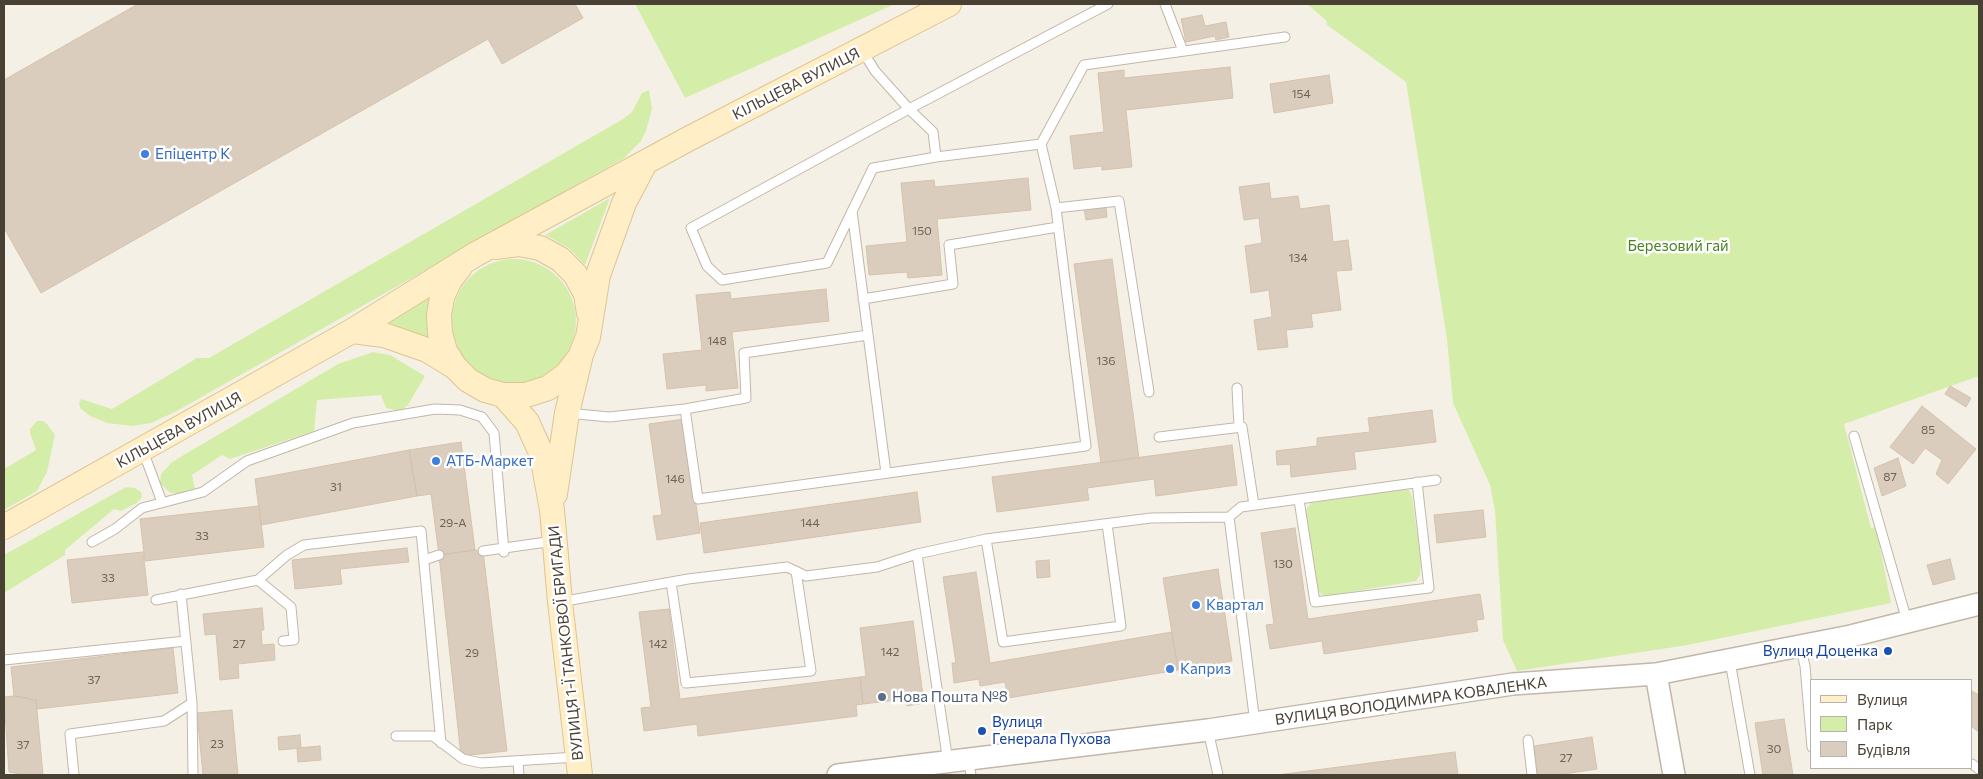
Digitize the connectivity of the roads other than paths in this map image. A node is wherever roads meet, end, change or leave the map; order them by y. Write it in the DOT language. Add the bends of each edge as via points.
graph roads {
  1 [pos="949,4"];
  2 [pos="1108,4"];
  3 [pos="1165,4"];
  4 [pos="1285,37"];
  5 [pos="861,50"];
  6 [pos="1183,51"];
  7 [pos="909,109"];
  8 [pos="1041,144"];
  9 [pos="936,157"];
  10 [pos="644,165"];
  11 [pos="1056,208"];
  12 [pos="852,211"];
  13 [pos="1058,227"];
  14 [pos="476,254"];
  15 [pos="863,299"];
  16 [pos="590,315"];
  17 [pos="352,331"];
  18 [pos="868,335"];
  19 [pos="580,357"];
  20 [pos="455,367"];
  21 [pos="1237,388"];
  22 [pos="1149,392"];
  23 [pos="503,395"];
  24 [pos="685,409"];
  25 [pos="567,413"];
  26 [pos="1239,427"];
  27 [pos="1854,436"];
  28 [pos="1159,437"];
  29 [pos="143,449"];
  30 [pos="886,474"];
  31 [pos="1436,480"];
  32 [pos="1417,482"];
  33 [pos="1299,500"];
  34 [pos="162,502"];
  35 [pos="1254,506"];
  36 [pos="552,510"];
  37 [pos="1229,517"];
  38 [pos="1106,524"];
  39 [pos="4,527"];
  40 [pos="986,539"];
  41 [pos="554,541"];
  42 [pos="92,542"];
  43 [pos="504,550"];
  44 [pos="483,551"];
  45 [pos="917,554"];
  46 [pos="439,555"];
  47 [pos="424,560"];
  48 [pos="796,571"];
  49 [pos="258,580"];
  50 [pos="671,582"];
  51 [pos="181,594"];
  52 [pos="156,600"];
  53 [pos="560,602"];
  54 [pos="1979,604"];
  55 [pos="1907,621"];
  56 [pos="186,641"];
  57 [pos="283,641"];
  58 [pos="1800,646"];
  59 [pos="4,660"];
  60 [pos="1730,661"];
  61 [pos="1656,674"];
  62 [pos="192,703"];
  63 [pos="1255,723"];
  64 [pos="1810,724"];
  65 [pos="1208,730"];
  66 [pos="396,736"];
  67 [pos="1528,740"];
  68 [pos="441,743"];
  69 [pos="518,762"];
  70 [pos="962,765"];
  71 [pos="578,766"];
  72 [pos="74,775"];
  73 [pos="193,775"];
  74 [pos="519,775"];
  75 [pos="838,775"];
  76 [pos="1218,775"];
  77 [pos="1532,775"];
  78 [pos="1674,775"];
  79 [pos="1750,775"];
  1 -- 5 [label="main road, КІЛЬЦЕВА ВУЛИЦЯ" via="921,14"];
  2 -- 7 [label="lane"];
  3 -- 6 [label="lane"];
  4 -- 6 [label="lane"];
  5 -- 7 [label="lane"];
  5 -- 10 [label="main road, КІЛЬЦЕВА ВУЛИЦЯ"];
  6 -- 8 [label="lane" via="1084,65"];
  7 -- 9 [label="lane" via="933,132"];
  7 -- 12 [label="lane" via="691,228 707,266 722,280 827,263"];
  8 -- 9 [label="lane"];
  8 -- 11 [label="lane"];
  9 -- 12 [label="lane" via="873,168"];
  10 -- 14 [label="main road, КІЛЬЦЕВА ВУЛИЦЯ"];
  10 -- 16 [label="main road, КІЛЬЦЕВА ВУЛИЦЯ" via="609,241"];
  11 -- 13 [label="lane"];
  11 -- 22 [label="lane" via="1119,201"];
  12 -- 15 [label="lane"];
  13 -- 15 [label="lane" via="949,245 953,284"];
  13 -- 30 [label="lane" via="1086,446"];
  14 -- 16 [label="main road, КІЛЬЦЕВА ВУЛИЦЯ" via="497,246 519,244 540,248 560,259 575,274 586,294"];
  14 -- 17 [label="main road, КІЛЬЦЕВА ВУЛИЦЯ"];
  14 -- 20 [label="main road, КІЛЬЦЕВА ВУЛИЦЯ" via="450,280 442,297 440,333 445,351"];
  15 -- 18 [label="lane"];
  16 -- 19 [label="main road, КІЛЬЦЕВА ВУЛИЦЯ" via="588,337"];
  17 -- 20 [label="main road, КІЛЬЦЕВА ВУЛИЦЯ" via="406,342"];
  17 -- 29 [label="main road, КІЛЬЦЕВА ВУЛИЦЯ"];
  18 -- 24 [label="lane" via="744,353 746,398"];
  18 -- 30 [label="lane"];
  19 -- 23 [label="main road, КІЛЬЦЕВА ВУЛИЦЯ" via="566,375 548,388 526,395"];
  19 -- 25 [label="main road, ВУЛИЦЯ 1-Ї ТАНКОВОЇ БРИГАДИ"];
  20 -- 23 [label="main road, КІЛЬЦЕВА ВУЛИЦЯ" via="485,390"];
  21 -- 26 [label="lane"];
  23 -- 36 [label="main road, ВУЛИЦЯ 1-Ї ТАНКОВОЇ БРИГАДИ" via="527,422 542,455"];
  24 -- 25 [label="lane" via="609,417"];
  24 -- 30 [label="lane" via="698,499"];
  25 -- 36 [label="main road, ВУЛИЦЯ 1-Ї ТАНКОВОЇ БРИГАДИ"];
  26 -- 28 [label="lane"];
  26 -- 35 [label="lane" via="1242,426"];
  27 -- 55 [label="lane"];
  29 -- 34 [label="lane"];
  29 -- 39 [label="main road, КІЛЬЦЕВА ВУЛИЦЯ"];
  31 -- 32 [label="lane"];
  32 -- 33 [label="lane"];
  32 -- 33 [label="lane" via="1429,588 1315,602"];
  33 -- 35 [label="lane"];
  34 -- 42 [label="lane" via="142,508"];
  34 -- 43 [label="lane" via="203,492 247,461 353,423 435,409 460,410 482,417 494,433"];
  35 -- 37 [label="lane" via="1241,507"];
  36 -- 41 [label="main road, ВУЛИЦЯ 1-Ї ТАНКОВОЇ БРИГАДИ"];
  37 -- 38 [label="lane" via="1151,518"];
  37 -- 63 [label="lane"];
  38 -- 40 [label="lane"];
  38 -- 40 [label="lane" via="1121,626 1003,642"];
  40 -- 45 [label="lane"];
  41 -- 43 [label="lane"];
  41 -- 53 [label="main road, ВУЛИЦЯ 1-Ї ТАНКОВОЇ БРИГАДИ"];
  43 -- 44 [label="lane"];
  45 -- 48 [label="lane" via="876,567 806,576"];
  45 -- 70 [label="lane"];
  46 -- 47 [label="lane"];
  47 -- 49 [label="lane" via="421,531 304,545 286,555"];
  47 -- 68 [label="lane"];
  48 -- 50 [label="lane" via="787,567"];
  48 -- 50 [label="lane" via="811,671 686,683"];
  49 -- 51 [label="lane"];
  49 -- 57 [label="lane" via="291,607 294,640"];
  50 -- 53 [label="lane"];
  51 -- 52 [label="lane"];
  51 -- 56 [label="lane"];
  53 -- 71 [label="main road, ВУЛИЦЯ 1-Ї ТАНКОВОЇ БРИГАДИ"];
  54 -- 55 [label="street, ВУЛИЦЯ ВОЛОДИМИРА КОВАЛЕНКА"];
  55 -- 58 [label="street, ВУЛИЦЯ ВОЛОДИМИРА КОВАЛЕНКА"];
  56 -- 59 [label="lane"];
  56 -- 62 [label="lane"];
  58 -- 60 [label="street, ВУЛИЦЯ ВОЛОДИМИРА КОВАЛЕНКА"];
  58 -- 64 [label="lane"];
  60 -- 61 [label="street, ВУЛИЦЯ ВОЛОДИМИРА КОВАЛЕНКА"];
  60 -- 79 [label="lane"];
  61 -- 63 [label="street, ВУЛИЦЯ ВОЛОДИМИРА КОВАЛЕНКА" via="1513,684"];
  61 -- 78 [label="street"];
  62 -- 72 [label="lane" via="164,721 70,734"];
  62 -- 73 [label="lane"];
  63 -- 65 [label="street, ВУЛИЦЯ ВОЛОДИМИРА КОВАЛЕНКА"];
  65 -- 70 [label="street, ВУЛИЦЯ ВОЛОДИМИРА КОВАЛЕНКА"];
  65 -- 76 [label="lane"];
  66 -- 68 [label="lane" via="433,736"];
  67 -- 77 [label="lane"];
  68 -- 69 [label="lane" via="463,760"];
  69 -- 71 [label="lane"];
  69 -- 74 [label="lane"];
  70 -- 75 [label="street, ВУЛИЦЯ ВОЛОДИМИРА КОВАЛЕНКА"];
}
